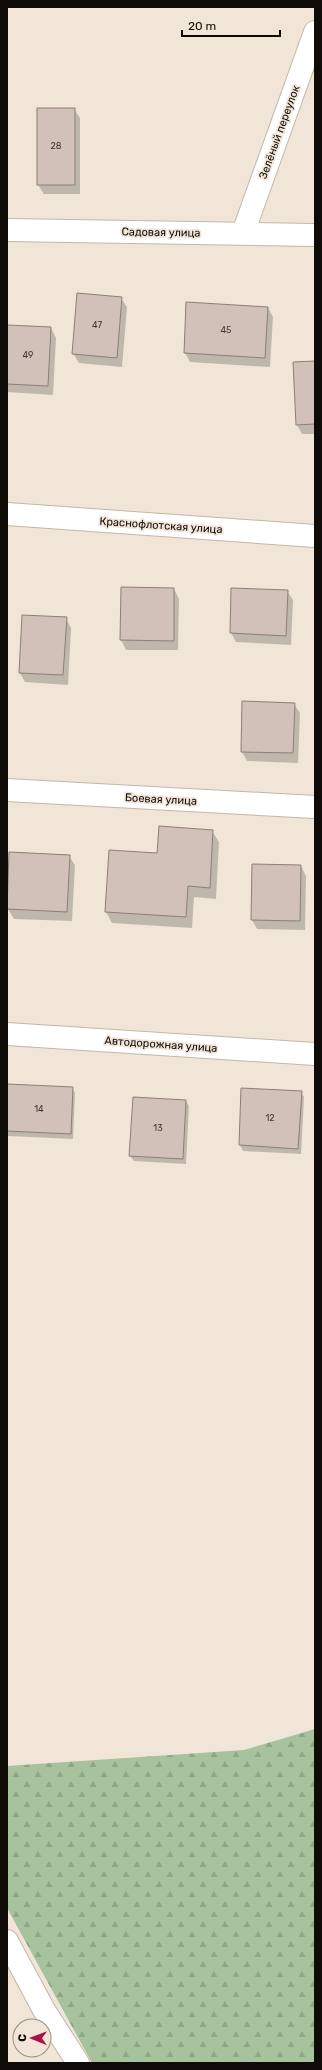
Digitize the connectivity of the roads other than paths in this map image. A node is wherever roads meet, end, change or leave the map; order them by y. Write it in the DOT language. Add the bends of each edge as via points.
graph roads {
  1 [pos="315,32"];
  2 [pos="7,230"];
  3 [pos="243,233"];
  4 [pos="315,235"];
  5 [pos="7,514"];
  6 [pos="315,536"];
  7 [pos="7,790"];
  8 [pos="315,807"];
  9 [pos="7,1034"];
  10 [pos="315,1054"];
  11 [pos="7,1941"];
  12 [pos="78,2063"];
  1 -- 3 [label="street, Зелёный переулок"];
  2 -- 3 [label="street, Садовая улица"];
  3 -- 4 [label="street, Садовая улица"];
  5 -- 6 [label="street, Краснофлотская улица"];
  7 -- 8 [label="street, Боевая улица"];
  9 -- 10 [label="street, Автодорожная улица"];
  11 -- 12 [label="street" via="44,2010"];
}
